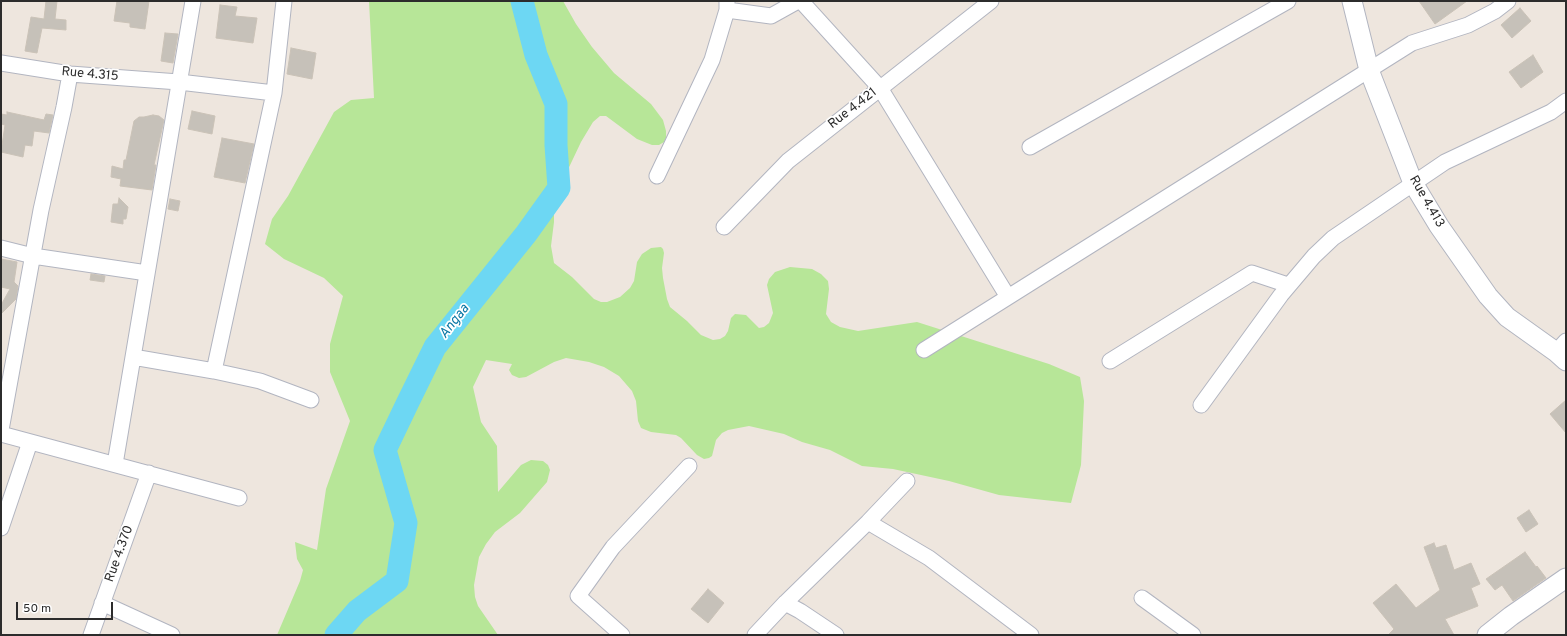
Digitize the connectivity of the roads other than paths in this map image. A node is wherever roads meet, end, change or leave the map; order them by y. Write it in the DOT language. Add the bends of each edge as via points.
graph roads {
  1 [pos="193,1"];
  2 [pos="284,1"];
  3 [pos="799,1"];
  4 [pos="991,1"];
  5 [pos="1288,1"];
  6 [pos="1352,1"];
  7 [pos="1508,1"];
  8 [pos="727,6"];
  9 [pos="1,63"];
  10 [pos="1369,70"];
  11 [pos="70,74"];
  12 [pos="179,82"];
  13 [pos="880,88"];
  14 [pos="274,93"];
  15 [pos="1566,101"];
  16 [pos="1030,147"];
  17 [pos="657,176"];
  18 [pos="1413,183"];
  19 [pos="724,227"];
  20 [pos="1,248"];
  21 [pos="33,256"];
  22 [pos="147,273"];
  23 [pos="1288,286"];
  24 [pos="1008,297"];
  25 [pos="924,350"];
  26 [pos="1563,351"];
  27 [pos="133,357"];
  28 [pos="1110,362"];
  29 [pos="214,371"];
  30 [pos="311,400"];
  31 [pos="1201,404"];
  32 [pos="1,430"];
  33 [pos="1,434"];
  34 [pos="30,442"];
  35 [pos="115,464"];
  36 [pos="689,466"];
  37 [pos="149,473"];
  38 [pos="907,481"];
  39 [pos="239,498"];
  40 [pos="868,522"];
  41 [pos="1,528"];
  42 [pos="1566,578"];
  43 [pos="1142,598"];
  44 [pos="102,603"];
  45 [pos="785,603"];
  46 [pos="91,635"];
  47 [pos="172,635"];
  48 [pos="622,635"];
  49 [pos="755,635"];
  50 [pos="836,635"];
  51 [pos="1032,635"];
  52 [pos="1193,635"];
  53 [pos="1487,635"];
  1 -- 12 [label="street"];
  2 -- 14 [label="street"];
  3 -- 8 [label="street" via="771,16 758,16"];
  3 -- 13 [label="street"];
  4 -- 13 [label="street, Rue 4.421"];
  5 -- 16 [label="street"];
  6 -- 10 [label="street, Rue 4.413"];
  7 -- 10 [label="street" via="1496,11 1468,25 1412,43"];
  8 -- 17 [label="street" via="712,60"];
  9 -- 11 [label="street, Rue 4.315"];
  10 -- 18 [label="street, Rue 4.413"];
  10 -- 24 [label="street"];
  11 -- 12 [label="street, Rue 4.315"];
  11 -- 21 [label="street"];
  12 -- 14 [label="street, Rue 4.315"];
  12 -- 22 [label="street"];
  13 -- 19 [label="street, Rue 4.421" via="788,161"];
  13 -- 24 [label="street"];
  14 -- 29 [label="street"];
  15 -- 18 [label="street" via="1551,112 1445,162"];
  18 -- 23 [label="street" via="1333,238"];
  18 -- 26 [label="street, Rue 4.413" via="1439,226 1488,296 1507,318"];
  20 -- 21 [label="street"];
  21 -- 22 [label="street"];
  21 -- 32 [label="street"];
  22 -- 27 [label="street"];
  23 -- 28 [label="street" via="1252,272"];
  23 -- 31 [label="street"];
  24 -- 25 [label="street"];
  27 -- 29 [label="street"];
  27 -- 35 [label="street"];
  29 -- 30 [label="street" via="260,382"];
  33 -- 34 [label="street"];
  34 -- 35 [label="street"];
  34 -- 41 [label="street"];
  35 -- 37 [label="street"];
  36 -- 48 [label="street" via="613,547 578,596"];
  37 -- 39 [label="street"];
  37 -- 44 [label="street, Rue 4.370"];
  38 -- 40 [label="street"];
  40 -- 45 [label="street"];
  40 -- 51 [label="street" via="929,558"];
  42 -- 53 [label="street"];
  43 -- 52 [label="street"];
  44 -- 46 [label="street, Rue 4.370"];
  44 -- 47 [label="street"];
  45 -- 49 [label="street"];
  45 -- 50 [label="street"];
}
